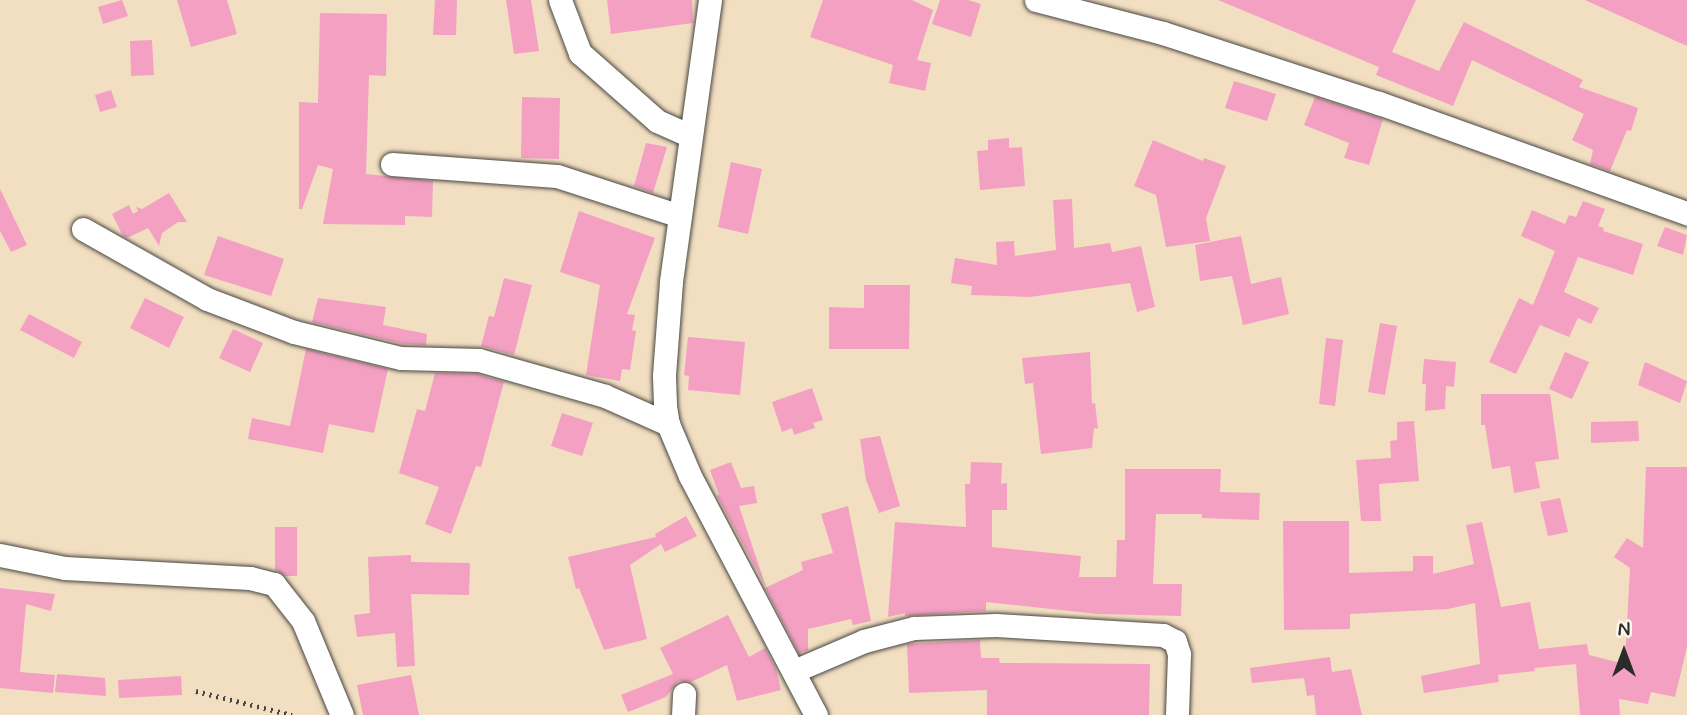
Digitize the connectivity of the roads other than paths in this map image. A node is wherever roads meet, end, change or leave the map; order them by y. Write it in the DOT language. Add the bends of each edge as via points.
graph roads {
  1 [pos="560,0"];
  2 [pos="710,0"];
  3 [pos="1036,0"];
  4 [pos="691,136"];
  5 [pos="392,164"];
  6 [pos="1687,213"];
  7 [pos="680,216"];
  8 [pos="83,229"];
  9 [pos="668,424"];
  10 [pos="0,555"];
  11 [pos="794,671"];
  12 [pos="342,715"];
  13 [pos="816,715"];
  14 [pos="1177,715"];
  1 -- 4 [label="street" via="580,53 657,121"];
  2 -- 4 [label="street"];
  3 -- 6 [label="street" via="1163,33 1379,103"];
  4 -- 7 [label="street"];
  5 -- 7 [label="street" via="557,176"];
  7 -- 9 [label="street" via="664,376"];
  8 -- 9 [label="street" via="207,299 294,332 401,358 480,360 605,396"];
  9 -- 11 [label="street" via="702,499"];
  10 -- 12 [label="street" via="65,568 250,578 274,584 303,621"];
  11 -- 13 [label="street"];
  11 -- 14 [label="street" via="864,641 914,628 996,625 1163,635 1175,641 1179,654"];
}
